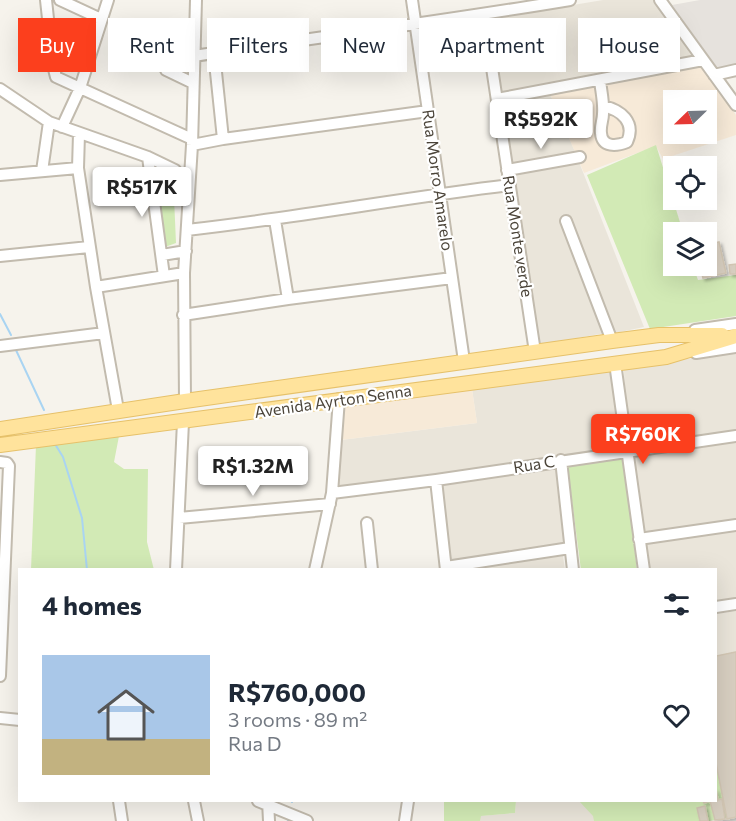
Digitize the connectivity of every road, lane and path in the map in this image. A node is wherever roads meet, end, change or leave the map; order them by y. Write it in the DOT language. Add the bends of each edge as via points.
graph roads {
  1 [pos="46,0"];
  2 [pos="60,0"];
  3 [pos="108,0"];
  4 [pos="196,0"];
  5 [pos="412,0"];
  6 [pos="570,0"];
  7 [pos="661,0"];
  8 [pos="484,15"];
  9 [pos="101,19"];
  10 [pos="415,23"];
  11 [pos="195,28"];
  12 [pos="309,39"];
  13 [pos="704,60"];
  14 [pos="736,70"];
  15 [pos="169,72"];
  16 [pos="193,72"];
  17 [pos="216,72"];
  18 [pos="714,75"];
  19 [pos="600,80"];
  20 [pos="193,83"];
  21 [pos="0,88"];
  22 [pos="80,88"];
  23 [pos="497,99"];
  24 [pos="736,105"];
  25 [pos="603,106"];
  26 [pos="428,111"];
  27 [pos="49,122"];
  28 [pos="62,127"];
  29 [pos="79,134"];
  30 [pos="223,139"];
  31 [pos="192,142"];
  32 [pos="148,157"];
  33 [pos="580,157"];
  34 [pos="190,163"];
  35 [pos="78,168"];
  36 [pos="175,170"];
  37 [pos="507,170"];
  38 [pos="42,171"];
  39 [pos="0,175"];
  40 [pos="510,185"];
  41 [pos="189,193"];
  42 [pos="441,193"];
  43 [pos="275,220"];
  44 [pos="566,221"];
  45 [pos="187,230"];
  46 [pos="89,247"];
  47 [pos="186,251"];
  48 [pos="162,255"];
  49 [pos="0,256"];
  50 [pos="184,273"];
  51 [pos="164,276"];
  52 [pos="452,278"];
  53 [pos="96,287"];
  54 [pos="288,299"];
  55 [pos="183,315"];
  56 [pos="736,324"];
  57 [pos="104,333"];
  58 [pos="659,335"];
  59 [pos="736,335"];
  60 [pos="612,341"];
  61 [pos="0,346"];
  62 [pos="736,347"];
  63 [pos="535,351"];
  64 [pos="666,357"];
  65 [pos="464,361"];
  66 [pos="615,363"];
  67 [pos="339,399"];
  68 [pos="185,401"];
  69 [pos="118,411"];
  70 [pos="183,422"];
  71 [pos="0,429"];
  72 [pos="736,436"];
  73 [pos="0,445"];
  74 [pos="627,451"];
  75 [pos="561,460"];
  76 [pos="0,462"];
  77 [pos="436,480"];
  78 [pos="331,498"];
  79 [pos="179,518"];
  80 [pos="367,523"];
  81 [pos="736,525"];
  82 [pos="639,539"];
  83 [pos="570,548"];
  84 [pos="176,568"];
  85 [pos="315,568"];
  86 [pos="372,568"];
  87 [pos="446,568"];
  88 [pos="573,568"];
  89 [pos="644,568"];
  90 [pos="736,604"];
  91 [pos="717,607"];
  92 [pos="0,676"];
  93 [pos="0,718"];
  94 [pos="18,720"];
  95 [pos="119,802"];
  96 [pos="194,802"];
  97 [pos="265,802"];
  98 [pos="408,802"];
  99 [pos="122,821"];
  100 [pos="198,821"];
  101 [pos="269,821"];
  102 [pos="307,821"];
  103 [pos="405,821"];
  1 -- 22 [label="street" via="54,73 59,80"];
  2 -- 9 [label="street"];
  3 -- 9 [label="street"];
  4 -- 11 [label="street"];
  5 -- 10 [label="street, Rua Morro Amarelo"];
  6 -- 8 [label="street"];
  7 -- 13 [label="street"];
  8 -- 10 [label="street"];
  8 -- 23 [label="street, Rua Monte verde"];
  9 -- 22 [label="street"];
  10 -- 12 [label="street"];
  10 -- 26 [label="street, Rua Morro Amarelo"];
  13 -- 18 [label="street"];
  13 -- 19 [label="street"];
  14 -- 18 [label="street"];
  15 -- 20 [label="street"];
  16 -- 20 [label="street"];
  17 -- 30 [label="street"];
  18 -- 24 [label="street"];
  19 -- 23 [label="street"];
  19 -- 25 [label="street"];
  20 -- 31 [label="street"];
  21 -- 27 [label="street"];
  22 -- 28 [label="street"];
  22 -- 31 [label="street"];
  23 -- 37 [label="street, Rua Monte verde"];
  26 -- 30 [label="street"];
  26 -- 42 [label="street, Rua Morro Amarelo"];
  27 -- 28 [label="street"];
  27 -- 38 [label="street"];
  28 -- 29 [label="street"];
  29 -- 32 [label="street"];
  29 -- 35 [label="street"];
  30 -- 31 [label="street"];
  31 -- 34 [label="street"];
  32 -- 36 [label="street"];
  32 -- 48 [label="street"];
  33 -- 37 [label="street"];
  34 -- 36 [label="street"];
  34 -- 41 [label="street"];
  35 -- 38 [label="street"];
  35 -- 46 [label="street"];
  36 -- 41 [label="street"];
  37 -- 40 [label="street, Rua Monte verde"];
  38 -- 39 [label="street"];
  40 -- 42 [label="street"];
  40 -- 63 [label="street, Rua Monte verde"];
  41 -- 45 [label="street"];
  42 -- 43 [label="street"];
  42 -- 52 [label="street, Rua Morro Amarelo"];
  43 -- 45 [label="street"];
  43 -- 54 [label="street"];
  44 -- 60 [label="street"];
  45 -- 47 [label="street"];
  46 -- 49 [label="street"];
  46 -- 53 [label="street"];
  47 -- 48 [label="street"];
  47 -- 50 [label="street"];
  48 -- 51 [label="street"];
  50 -- 51 [label="street"];
  50 -- 55 [label="street"];
  51 -- 53 [label="street"];
  52 -- 54 [label="street"];
  52 -- 65 [label="street, Rua Morro Amarelo"];
  53 -- 57 [label="street"];
  54 -- 55 [label="street"];
  55 -- 68 [label="street"];
  56 -- 58 [label="street, Avenida Ayrton Senna"];
  57 -- 61 [label="street"];
  57 -- 69 [label="street"];
  58 -- 59 [label="main road, Avenida Ayrton Senna"];
  58 -- 60 [label="main road, Avenida Ayrton Senna"];
  59 -- 64 [label="main road, Avenida Ayrton Senna"];
  60 -- 63 [label="main road, Avenida Ayrton Senna"];
  62 -- 64 [label="street, Avenida Ayrton Senna"];
  63 -- 65 [label="main road, Avenida Ayrton Senna"];
  64 -- 66 [label="main road, Avenida Ayrton Senna"];
  65 -- 68 [label="main road, Avenida Ayrton Senna"];
  66 -- 67 [label="main road, Avenida Ayrton Senna"];
  66 -- 74 [label="street"];
  67 -- 70 [label="main road, Avenida Ayrton Senna"];
  67 -- 78 [label="street"];
  68 -- 69 [label="main road, Avenida Ayrton Senna"];
  69 -- 71 [label="main road, Avenida Ayrton Senna"];
  70 -- 73 [label="main road, Avenida Ayrton Senna"];
  70 -- 79 [label="street"];
  72 -- 74 [label="street, Rua C"];
  74 -- 75 [label="street, Rua C"];
  74 -- 82 [label="street"];
  75 -- 77 [label="street, Rua C"];
  75 -- 83 [label="street"];
  76 -- 92 [label="street" via="9,466"];
  77 -- 78 [label="street, Rua C"];
  77 -- 87 [label="street"];
  78 -- 79 [label="street, Rua C"];
  78 -- 85 [label="street"];
  79 -- 84 [label="street"];
  80 -- 86 [label="street"];
  81 -- 82 [label="street"];
  82 -- 89 [label="street"];
  83 -- 87 [label="street"];
  83 -- 88 [label="street"];
  90 -- 91 [label="street"];
  93 -- 94 [label="street"];
  95 -- 99 [label="street"];
  96 -- 100 [label="street"];
  97 -- 101 [label="street"];
  97 -- 102 [label="street"];
  98 -- 103 [label="street"];
}
